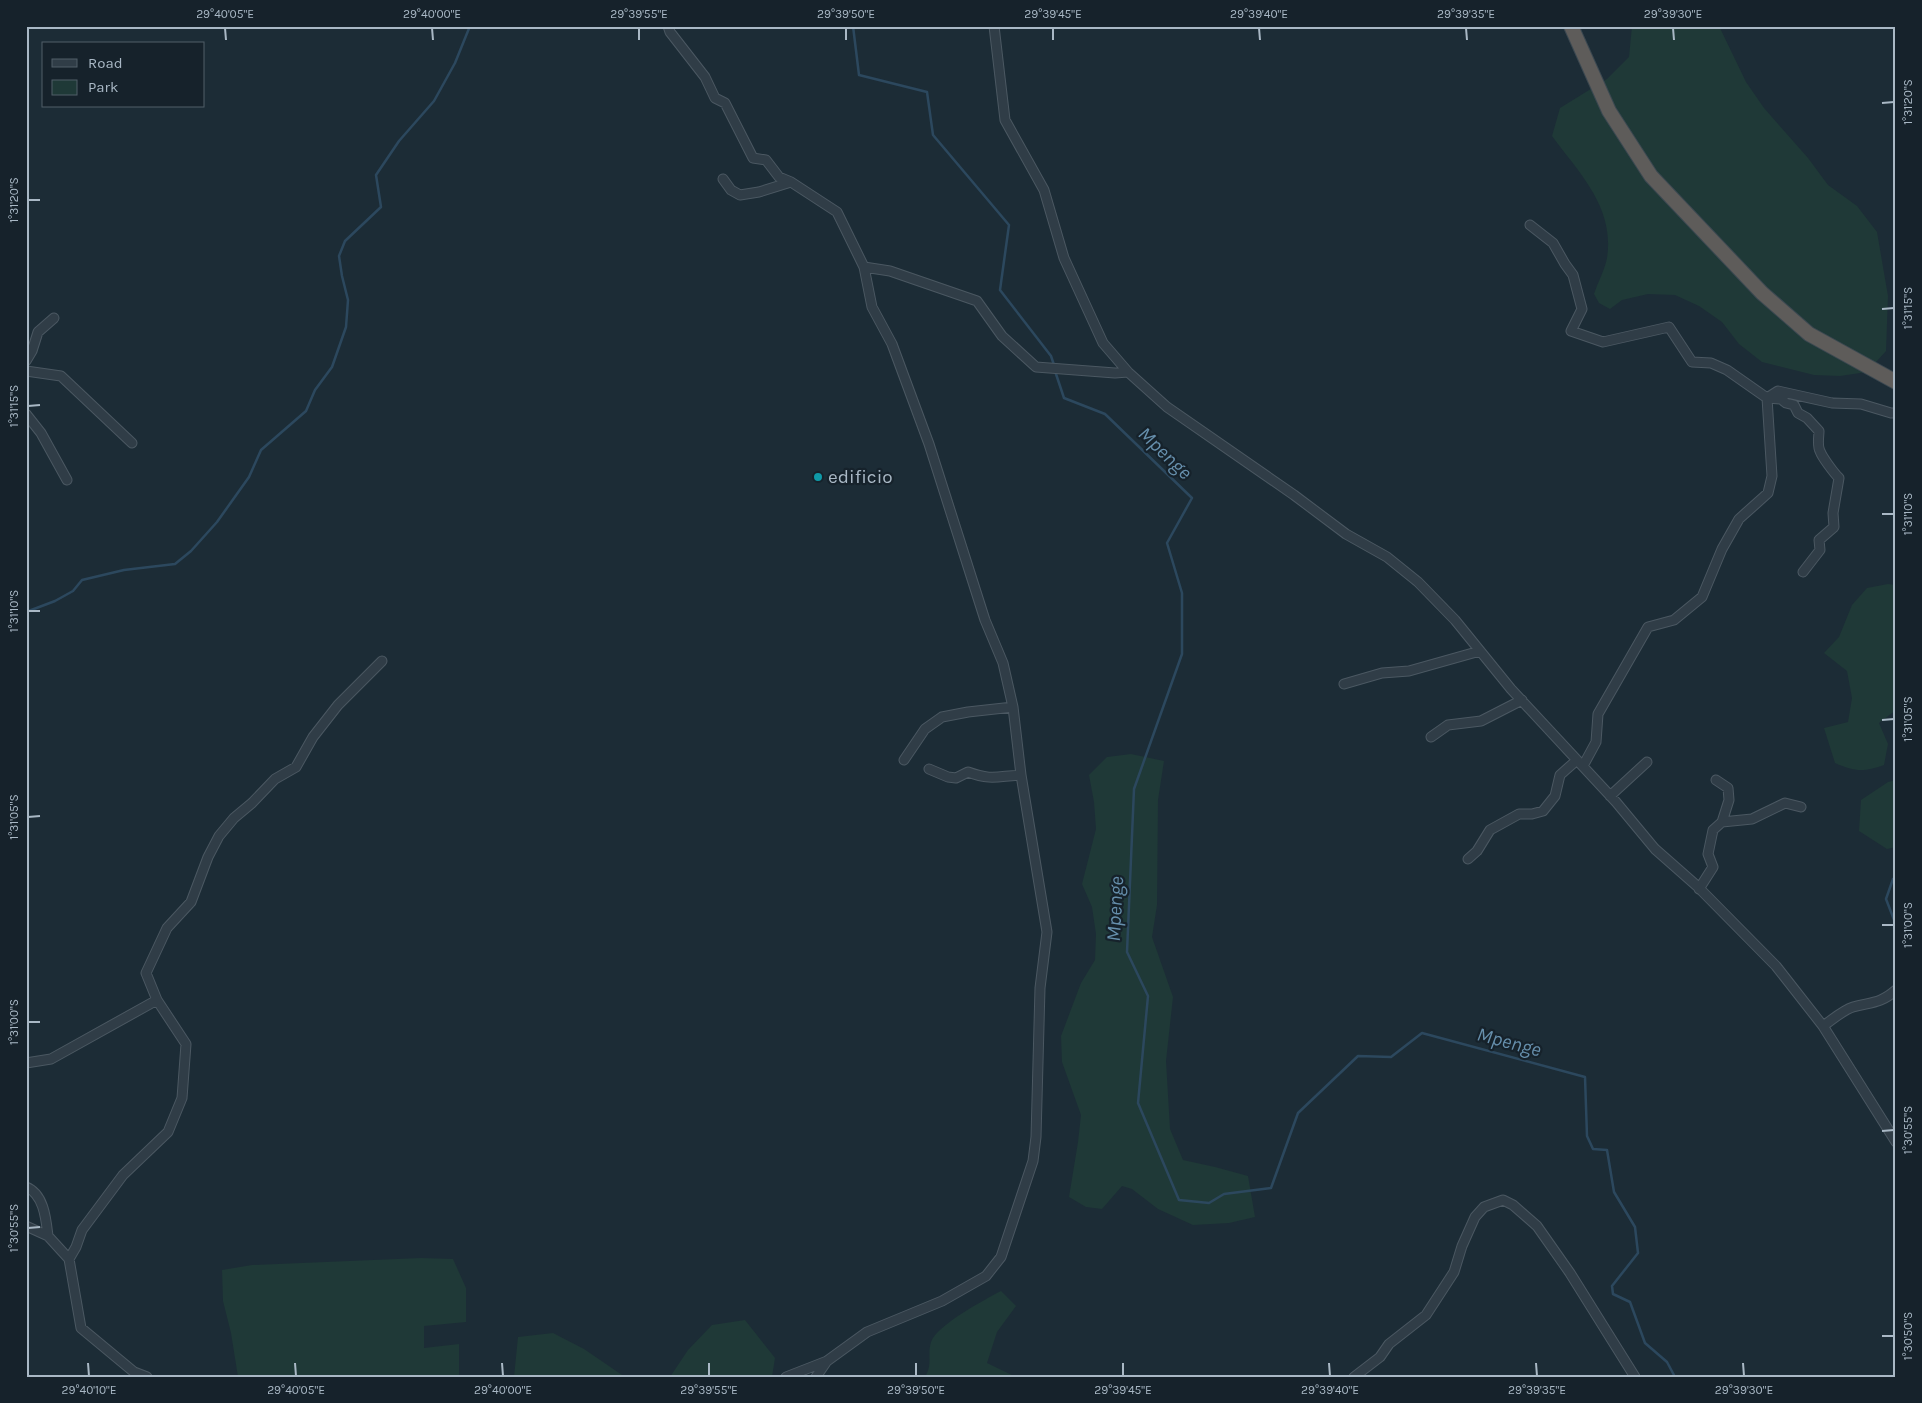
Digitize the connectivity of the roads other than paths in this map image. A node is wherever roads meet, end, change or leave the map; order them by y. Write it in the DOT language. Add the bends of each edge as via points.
graph roads {
  1 [pos="668,26"];
  2 [pos="994,26"];
  3 [pos="1571,26"];
  4 [pos="723,179"];
  5 [pos="791,182"];
  6 [pos="1530,225"];
  7 [pos="864,267"];
  8 [pos="54,318"];
  9 [pos="26,361"];
  10 [pos="26,371"];
  11 [pos="1128,372"];
  12 [pos="1896,382"];
  13 [pos="1767,398"];
  14 [pos="1896,413"];
  15 [pos="26,414"];
  16 [pos="132,443"];
  17 [pos="67,480"];
  18 [pos="1804,572"];
  19 [pos="1480,651"];
  20 [pos="382,661"];
  21 [pos="1344,684"];
  22 [pos="1522,700"];
  23 [pos="1013,707"];
  24 [pos="1431,737"];
  25 [pos="904,760"];
  26 [pos="1647,762"];
  27 [pos="1580,763"];
  28 [pos="929,770"];
  29 [pos="1021,775"];
  30 [pos="1716,780"];
  31 [pos="1610,796"];
  32 [pos="1801,807"];
  33 [pos="1722,822"];
  34 [pos="1468,859"];
  35 [pos="1700,889"];
  36 [pos="1896,990"];
  37 [pos="158,1000"];
  38 [pos="1823,1026"];
  39 [pos="26,1063"];
  40 [pos="1896,1142"];
  41 [pos="26,1187"];
  42 [pos="26,1226"];
  43 [pos="48,1236"];
  44 [pos="69,1258"];
  45 [pos="827,1361"];
  46 [pos="147,1377"];
  47 [pos="786,1377"];
  48 [pos="816,1377"];
  49 [pos="1354,1377"];
  50 [pos="1635,1377"];
  1 -- 5 [label="street" via="705,77 715,98 724,103 753,158 766,160 779,177"];
  2 -- 11 [label="street" via="1005,120 1044,190 1064,258 1103,343"];
  3 -- 12 [label="highway" via="1609,111 1651,176 1762,293 1809,334"];
  4 -- 5 [label="street" via="731,190 740,195"];
  5 -- 7 [label="street" via="837,212"];
  6 -- 13 [label="street" via="1553,243 1573,275 1582,309 1571,331 1603,342 1669,327 1692,362 1711,363 1727,370"];
  7 -- 11 [label="street" via="890,271 977,302 1002,336 1036,367"];
  7 -- 23 [label="street" via="872,307 892,344 929,444 985,620 1003,664"];
  8 -- 9 [label="street" via="38,332"];
  10 -- 16 [label="street" via="61,376"];
  11 -- 19 [label="street" via="1167,406 1346,534 1400,566 1455,620"];
  13 -- 14 [label="street" via="1778,391"];
  13 -- 18 [label="street" via="1781,399 1794,405 1798,413 1819,430 1819,451 1839,478 1834,527 1819,540 1820,550"];
  13 -- 27 [label="street" via="1772,476 1768,493 1739,519 1722,549 1702,597 1674,620 1648,627 1598,714 1596,742"];
  15 -- 17 [label="street" via="42,433"];
  19 -- 21 [label="street" via="1409,671"];
  19 -- 22 [label="street"];
  20 -- 37 [label="street" via="338,705 296,767 275,779 219,836 191,902 167,928 146,973"];
  22 -- 24 [label="street" via="1481,721 1448,725"];
  22 -- 27 [label="street"];
  23 -- 25 [label="street" via="942,717 925,729"];
  23 -- 29 [label="street"];
  26 -- 31 [label="street"];
  27 -- 31 [label="street"];
  27 -- 34 [label="street" via="1560,775 1555,796 1543,810 1519,814 1490,830"];
  28 -- 29 [label="street" via="956,778 968,772 997,778"];
  29 -- 45 [label="street" via="1046,932 1040,988 1033,1161 1001,1257 986,1276 942,1301 867,1332"];
  30 -- 33 [label="street" via="1728,788"];
  31 -- 35 [label="street" via="1656,849"];
  32 -- 33 [label="street" via="1786,803 1752,819"];
  33 -- 35 [label="street" via="1714,830 1708,854 1713,867"];
  35 -- 38 [label="street" via="1776,966"];
  36 -- 38 [label="street" via="1878,1002 1851,1008"];
  37 -- 39 [label="street" via="51,1059"];
  37 -- 44 [label="street" via="186,1044 182,1098 168,1132 122,1175 82,1230"];
  38 -- 40 [label="street"];
  41 -- 43 [label="street" via="39,1198"];
  42 -- 43 [label="street"];
  43 -- 44 [label="street"];
  44 -- 46 [label="street" via="81,1328 134,1372"];
  45 -- 47 [label="street"];
  45 -- 48 [label="street"];
  49 -- 50 [label="street" via="1426,1315 1454,1272 1476,1217 1484,1207 1503,1200 1536,1226 1570,1273"];
}
